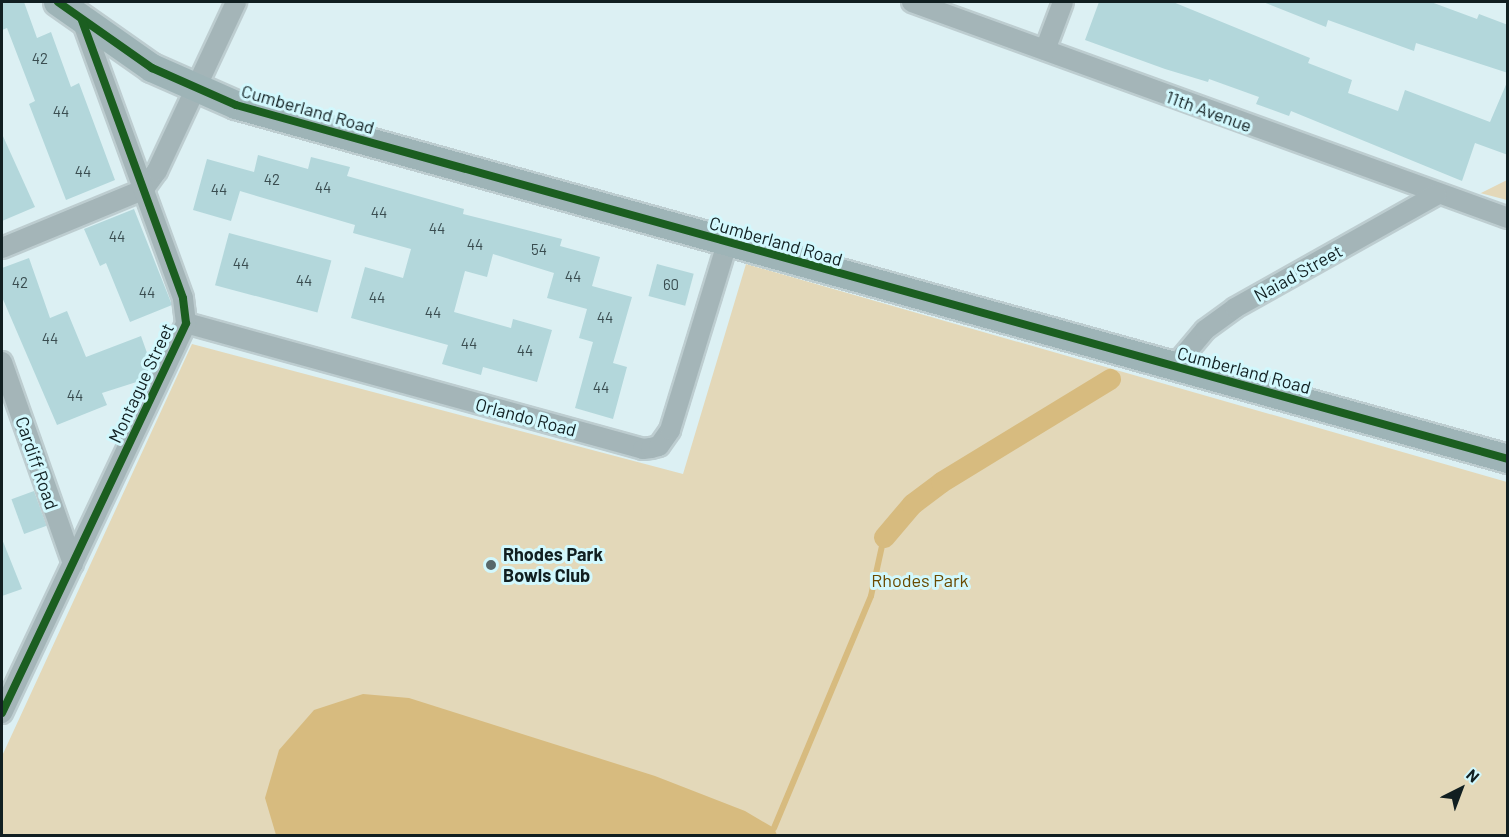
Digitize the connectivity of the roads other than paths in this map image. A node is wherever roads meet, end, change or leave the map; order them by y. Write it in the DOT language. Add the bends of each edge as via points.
graph roads {
  1 [pos="58,2"];
  2 [pos="236,2"];
  3 [pos="912,2"];
  4 [pos="1064,2"];
  5 [pos="82,20"];
  6 [pos="1045,50"];
  7 [pos="196,90"];
  8 [pos="144,190"];
  9 [pos="1436,195"];
  10 [pos="1508,218"];
  11 [pos="727,243"];
  12 [pos="2,248"];
  13 [pos="186,322"];
  14 [pos="2,362"];
  15 [pos="1174,367"];
  16 [pos="1508,459"];
  17 [pos="73,564"];
  18 [pos="2,713"];
  1 -- 5 [label="street, Cumberland Road"];
  2 -- 7 [label="street"];
  3 -- 6 [label="street, 11th Avenue"];
  4 -- 6 [label="street"];
  5 -- 7 [label="street, Cumberland Road" via="152,68"];
  5 -- 8 [label="street, Montague Street"];
  6 -- 9 [label="street, 11th Avenue"];
  7 -- 8 [label="street" via="158,171"];
  7 -- 11 [label="street, Cumberland Road"];
  8 -- 12 [label="street"];
  8 -- 13 [label="street, Montague Street" via="183,298"];
  9 -- 10 [label="street, 11th Avenue"];
  9 -- 15 [label="street, Naiad Street" via="1235,308 1205,330"];
  11 -- 13 [label="street, Orlando Road" via="670,430 659,446 651,448 643,449"];
  11 -- 15 [label="street, Cumberland Road"];
  13 -- 17 [label="street, Montague Street"];
  14 -- 17 [label="street, Cardiff Road"];
  15 -- 16 [label="street, Cumberland Road"];
  17 -- 18 [label="street, Montague Street"];
}
